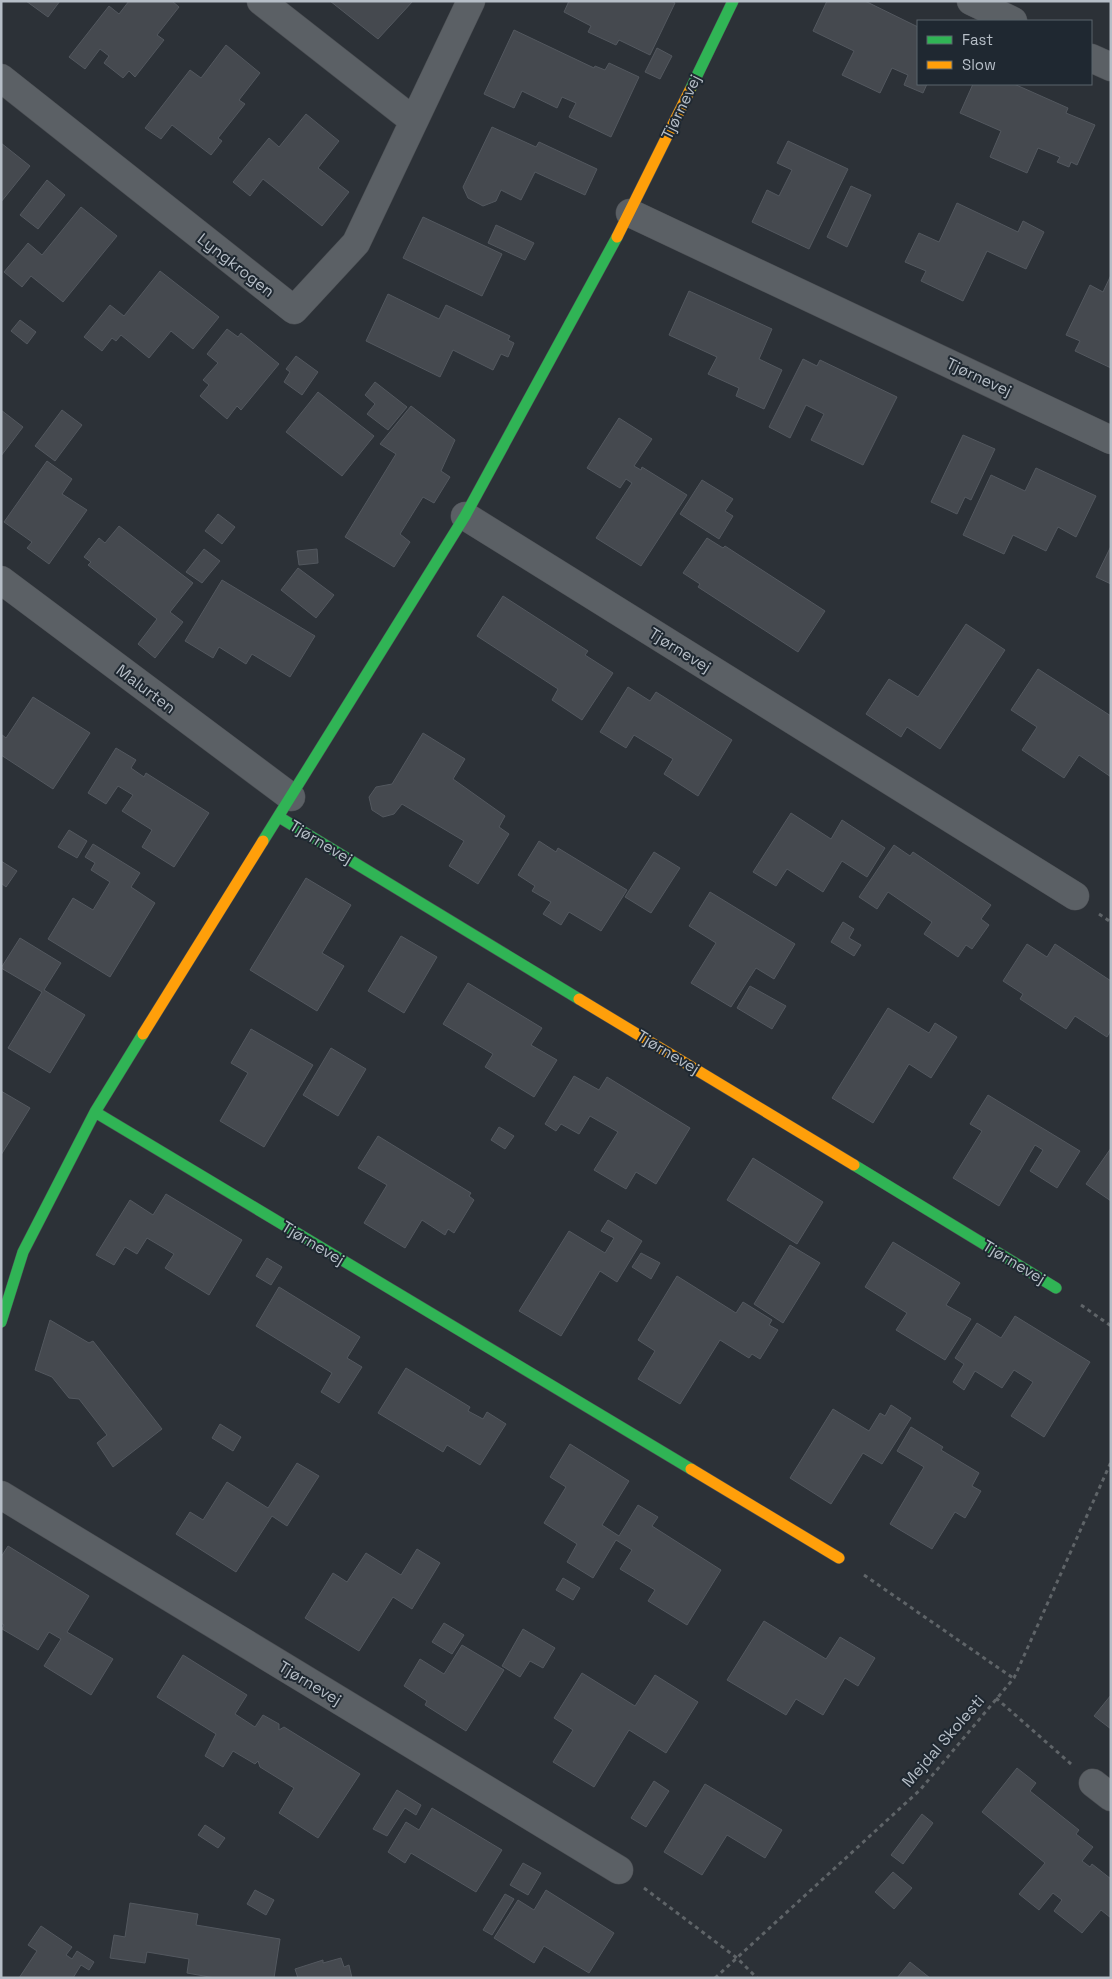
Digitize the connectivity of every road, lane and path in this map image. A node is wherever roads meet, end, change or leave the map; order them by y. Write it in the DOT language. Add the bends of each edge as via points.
graph roads {
  1 [pos="261,1"];
  2 [pos="471,1"];
  3 [pos="733,1"];
  4 [pos="971,1"];
  5 [pos="1011,20"];
  6 [pos="1092,58"];
  7 [pos="1111,67"];
  8 [pos="1,78"];
  9 [pos="414,121"];
  10 [pos="630,213"];
  11 [pos="1111,440"];
  12 [pos="464,516"];
  13 [pos="1,580"];
  14 [pos="285,807"];
  15 [pos="1075,896"];
  16 [pos="95,1112"];
  17 [pos="1056,1288"];
  18 [pos="1,1322"];
  19 [pos="1111,1462"];
  20 [pos="1,1495"];
  21 [pos="839,1558"];
  22 [pos="1014,1678"];
  23 [pos="996,1698"];
  24 [pos="1102,1790"];
  25 [pos="619,1870"];
  26 [pos="737,1958"];
  27 [pos="715,1978"];
  28 [pos="757,1978"];
  1 -- 9 [label="street"];
  2 -- 9 [label="street, Lyngkrogen"];
  3 -- 10 [label="street, Tjørnevej"];
  4 -- 5 [label="street"];
  6 -- 7 [label="street"];
  8 -- 9 [label="street, Lyngkrogen" via="294,310 356,243"];
  10 -- 11 [label="street, Tjørnevej"];
  10 -- 12 [label="street, Tjørnevej"];
  12 -- 14 [label="street, Tjørnevej"];
  12 -- 15 [label="street, Tjørnevej"];
  13 -- 14 [label="street, Malurten"];
  14 -- 16 [label="street, Tjørnevej"];
  14 -- 17 [label="street, Tjørnevej"];
  16 -- 18 [label="street, Tjørnevej" via="23,1252"];
  16 -- 21 [label="street, Tjørnevej"];
  19 -- 22 [label="path, Mejdal Skolesti"];
  20 -- 25 [label="street, Tjørnevej"];
  21 -- 22 [label="path"];
  22 -- 23 [label="path, Mejdal Skolesti"];
  23 -- 24 [label="path"];
  23 -- 26 [label="path, Mejdal Skolesti" via="920,1790"];
  25 -- 26 [label="path"];
  26 -- 27 [label="path, Mejdal Skolesti"];
  26 -- 28 [label="path"];
}
